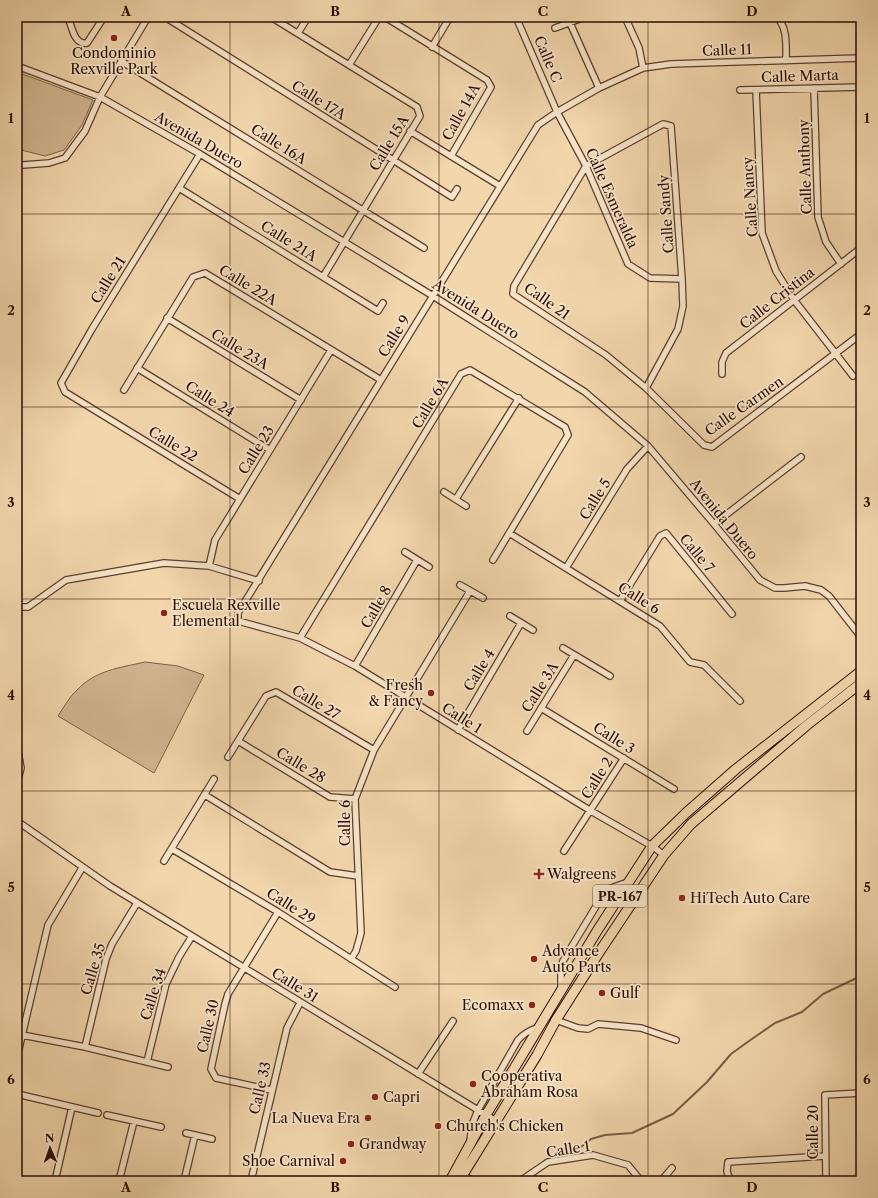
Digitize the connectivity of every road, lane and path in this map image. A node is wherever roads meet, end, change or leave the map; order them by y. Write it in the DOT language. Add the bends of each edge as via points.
graph roads {
  1 [pos="68,17"];
  2 [pos="104,17"];
  3 [pos="148,17"];
  4 [pos="164,17"];
  5 [pos="271,17"];
  6 [pos="308,17"];
  7 [pos="379,17"];
  8 [pos="385,17"];
  9 [pos="450,17"];
  10 [pos="516,17"];
  11 [pos="585,17"];
  12 [pos="626,17"];
  13 [pos="776,17"];
  14 [pos="570,23"];
  15 [pos="556,28"];
  16 [pos="298,33"];
  17 [pos="432,47"];
  18 [pos="861,58"];
  19 [pos="121,61"];
  20 [pos="786,61"];
  21 [pos="349,65"];
  22 [pos="17,66"];
  23 [pos="644,68"];
  24 [pos="861,87"];
  25 [pos="599,88"];
  26 [pos="814,88"];
  27 [pos="740,90"];
  28 [pos="756,90"];
  29 [pos="100,97"];
  30 [pos="557,112"];
  31 [pos="410,132"];
  32 [pos="200,154"];
  33 [pos="451,156"];
  34 [pos="392,160"];
  35 [pos="22,165"];
  36 [pos="586,166"];
  37 [pos="500,186"];
  38 [pos="179,188"];
  39 [pos="457,189"];
  40 [pos="362,209"];
  41 [pos="344,242"];
  42 [pos="424,248"];
  43 [pos="861,248"];
  44 [pos="841,264"];
  45 [pos="323,277"];
  46 [pos="682,279"];
  47 [pos="433,296"];
  48 [pos="794,300"];
  49 [pos="383,302"];
  50 [pos="167,318"];
  51 [pos="861,334"];
  52 [pos="331,350"];
  53 [pos="836,353"];
  54 [pos="137,368"];
  55 [pos="722,374"];
  56 [pos="853,376"];
  57 [pos="381,380"];
  58 [pos="646,388"];
  59 [pos="124,390"];
  60 [pos="519,398"];
  61 [pos="301,400"];
  62 [pos="94,410"];
  63 [pos="648,446"];
  64 [pos="270,450"];
  65 [pos="800,457"];
  66 [pos="444,492"];
  67 [pos="240,499"];
  68 [pos="456,499"];
  69 [pos="466,506"];
  70 [pos="714,524"];
  71 [pos="509,533"];
  72 [pos="405,552"];
  73 [pos="418,560"];
  74 [pos="493,560"];
  75 [pos="209,566"];
  76 [pos="429,567"];
  77 [pos="566,568"];
  78 [pos="259,581"];
  79 [pos="460,585"];
  80 [pos="470,591"];
  81 [pos="482,598"];
  82 [pos="620,601"];
  83 [pos="17,608"];
  84 [pos="732,614"];
  85 [pos="510,616"];
  86 [pos="238,621"];
  87 [pos="521,623"];
  88 [pos="534,630"];
  89 [pos="861,637"];
  90 [pos="300,638"];
  91 [pos="562,648"];
  92 [pos="574,655"];
  93 [pos="355,666"];
  94 [pos="861,671"];
  95 [pos="610,676"];
  96 [pos="861,683"];
  97 [pos="406,698"];
  98 [pos="740,701"];
  99 [pos="541,708"];
  100 [pos="458,730"];
  101 [pos="527,731"];
  102 [pos="238,741"];
  103 [pos="17,746"];
  104 [pos="374,750"];
  105 [pos="228,758"];
  106 [pos="624,758"];
  107 [pos="214,779"];
  108 [pos="17,783"];
  109 [pos="674,789"];
  110 [pos="205,795"];
  111 [pos="355,799"];
  112 [pos="591,811"];
  113 [pos="17,821"];
  114 [pos="652,846"];
  115 [pos="172,848"];
  116 [pos="564,851"];
  117 [pos="664,855"];
  118 [pos="164,861"];
  119 [pos="82,868"];
  120 [pos="358,876"];
  121 [pos="629,882"];
  122 [pos="137,903"];
  123 [pos="278,912"];
  124 [pos="192,936"];
  125 [pos="351,959"];
  126 [pos="244,968"];
  127 [pos="395,986"];
  128 [pos="561,990"];
  129 [pos="300,1003"];
  130 [pos="556,1020"];
  131 [pos="453,1021"];
  132 [pos="22,1035"];
  133 [pos="676,1040"];
  134 [pos="85,1047"];
  135 [pos="17,1056"];
  136 [pos="147,1062"];
  137 [pos="168,1067"];
  138 [pos="418,1074"];
  139 [pos="271,1090"];
  140 [pos="861,1093"];
  141 [pos="17,1094"];
  142 [pos="72,1107"];
  143 [pos="482,1112"];
  144 [pos="98,1113"];
  145 [pos="107,1115"];
  146 [pos="134,1121"];
  147 [pos="496,1121"];
  148 [pos="161,1127"];
  149 [pos="186,1133"];
  150 [pos="195,1135"];
  151 [pos="212,1139"];
  152 [pos="825,1156"];
  153 [pos="672,1168"];
  154 [pos="461,1178"];
  155 [pos="55,1181"];
  156 [pos="119,1181"];
  157 [pos="184,1181"];
  158 [pos="251,1181"];
  159 [pos="450,1181"];
  160 [pos="473,1181"];
  161 [pos="520,1181"];
  162 [pos="641,1181"];
  163 [pos="661,1181"];
  164 [pos="730,1181"];
  165 [pos="826,1181"];
  1 -- 2 [label="street" via="77,41 82,44 87,43"];
  3 -- 19 [label="street"];
  4 -- 34 [label="street, Calle 17A"];
  5 -- 16 [label="street, Calle 15A"];
  6 -- 16 [label="street"];
  7 -- 21 [label="street"];
  8 -- 17 [label="street, Calle 14A"];
  9 -- 17 [label="street"];
  10 -- 30 [label="street, Calle C"];
  11 -- 14 [label="street"];
  12 -- 23 [label="street"];
  13 -- 20 [label="street" via="785,33"];
  14 -- 15 [label="street"];
  14 -- 25 [label="street"];
  16 -- 21 [label="street, Calle 15A"];
  17 -- 33 [label="street, Calle 14A" via="487,80 491,86"];
  18 -- 20 [label="street, Calle 11"];
  19 -- 29 [label="street"];
  19 -- 40 [label="street, Calle 16A"];
  20 -- 23 [label="street, Calle 11" via="671,64"];
  21 -- 31 [label="street, Calle 15A" via="417,107 420,116"];
  22 -- 29 [label="street, Avenida Duero"];
  23 -- 25 [label="street, Calle 11"];
  24 -- 26 [label="street, Calle Marta"];
  25 -- 30 [label="street, Calle 9"];
  26 -- 28 [label="street, Calle Marta"];
  26 -- 44 [label="street, Calle Anthony" via="818,217 826,242"];
  27 -- 28 [label="street, Calle Marta"];
  28 -- 48 [label="street, Calle Nancy" via="762,233 776,271"];
  29 -- 32 [label="street, Avenida Duero"];
  29 -- 35 [label="street" via="85,131 65,158 49,164"];
  30 -- 36 [label="street, Calle Esmeralda"];
  30 -- 37 [label="street, Calle 9" via="538,125"];
  31 -- 33 [label="street"];
  31 -- 34 [label="street, Calle 15A"];
  32 -- 38 [label="street, Calle 21"];
  32 -- 41 [label="street, Avenida Duero"];
  33 -- 37 [label="street"];
  34 -- 39 [label="street, Calle 17A" via="452,197"];
  34 -- 40 [label="street, Calle 15A"];
  36 -- 46 [label="street, Calle Esmeralda" via="628,264 650,278"];
  36 -- 46 [label="street, Calle Sandy" via="664,124 672,126"];
  36 -- 58 [label="street, Calle 21" via="514,286 513,294 606,355"];
  37 -- 47 [label="street, Calle 9"];
  38 -- 45 [label="street, Calle 21A"];
  38 -- 62 [label="street, Calle 21" via="61,383 65,392"];
  40 -- 41 [label="street, Calle 15A"];
  40 -- 42 [label="street, Calle 16A"];
  41 -- 45 [label="street, Calle 15A"];
  41 -- 47 [label="street, Avenida Duero"];
  43 -- 44 [label="street, Calle Cristina"];
  44 -- 48 [label="street, Calle Cristina"];
  45 -- 49 [label="street, Calle 21A" via="378,311"];
  46 -- 58 [label="street, Calle Sandy" via="683,306 678,329"];
  47 -- 57 [label="street, Calle 9"];
  47 -- 63 [label="street, Avenida Duero" via="585,392"];
  48 -- 53 [label="street, Calle Nancy"];
  48 -- 55 [label="street, Calle Cristina" via="726,354 722,362"];
  50 -- 52 [label="street, Calle 22A" via="193,277 205,273"];
  50 -- 54 [label="street, Calle 22A"];
  50 -- 61 [label="street, Calle 23A"];
  51 -- 53 [label="street, Calle Carmen"];
  52 -- 57 [label="street, Calle 22A"];
  52 -- 61 [label="street, Calle 23"];
  53 -- 56 [label="street, Calle Nancy"];
  53 -- 58 [label="street, Calle Carmen" via="712,447 704,445"];
  54 -- 59 [label="street, Calle 22A"];
  54 -- 64 [label="street, Calle 24"];
  57 -- 78 [label="street, Calle 9"];
  60 -- 68 [label="street"];
  60 -- 71 [label="street, Calle 6A" via="565,426 568,435"];
  60 -- 90 [label="street, Calle 6A" via="470,370 461,374"];
  61 -- 64 [label="street, Calle 23"];
  62 -- 67 [label="street, Calle 22"];
  63 -- 70 [label="street, Avenida Duero"];
  63 -- 77 [label="street, Calle 5" via="627,470"];
  64 -- 67 [label="street, Calle 23"];
  65 -- 70 [label="street"];
  66 -- 68 [label="street"];
  67 -- 75 [label="street, Calle 23" via="215,540"];
  68 -- 69 [label="street"];
  70 -- 89 [label="street, Avenida Duero" via="760,580 775,588 804,586 821,590 829,596"];
  71 -- 74 [label="street, Calle 6A"];
  71 -- 77 [label="street, Calle 6"];
  72 -- 73 [label="street"];
  73 -- 76 [label="street"];
  73 -- 93 [label="street, Calle 8"];
  75 -- 78 [label="street"];
  75 -- 83 [label="street" via="164,563 66,580 28,607"];
  77 -- 82 [label="street, Calle 6"];
  78 -- 86 [label="street, Calle 9" via="238,613"];
  79 -- 80 [label="street"];
  80 -- 81 [label="street"];
  80 -- 97 [label="street"];
  82 -- 84 [label="street, Calle 7" via="660,536 666,533"];
  82 -- 98 [label="street, Calle 6" via="660,626 690,662 704,665"];
  85 -- 87 [label="street"];
  86 -- 90 [label="street, Calle 1"];
  87 -- 88 [label="street"];
  87 -- 100 [label="street, Calle 4"];
  90 -- 93 [label="street, Calle 1"];
  91 -- 92 [label="street, Calle 3A"];
  92 -- 95 [label="street, Calle 3A"];
  92 -- 99 [label="street, Calle 3A"];
  93 -- 97 [label="street, Calle 1"];
  94 -- 114 [label="main road, PR-167" via="736,769 686,812"];
  96 -- 117 [label="main road, PR-167" via="807,725 691,824"];
  97 -- 100 [label="street, Calle 1"];
  97 -- 104 [label="street, Calle 6"];
  99 -- 101 [label="street, Calle 3A"];
  99 -- 106 [label="street, Calle 3"];
  100 -- 112 [label="street, Calle 1"];
  102 -- 104 [label="street, Calle 27" via="266,696 276,692"];
  102 -- 105 [label="street, Calle 27"];
  102 -- 111 [label="street, Calle 28" via="330,797"];
  103 -- 108 [label="street" via="21,768"];
  104 -- 111 [label="street, Calle 6"];
  106 -- 109 [label="street, Calle 3"];
  106 -- 112 [label="street, Calle 2"];
  107 -- 110 [label="street"];
  110 -- 115 [label="street"];
  110 -- 120 [label="street" via="330,872"];
  111 -- 120 [label="street, Calle 6"];
  112 -- 114 [label="street, Calle 1"];
  112 -- 116 [label="street, Calle 2"];
  113 -- 119 [label="street, Calle 31"];
  114 -- 117 [label="street, Calle 1"];
  114 -- 121 [label="main road, PR-167"];
  115 -- 118 [label="street"];
  115 -- 123 [label="street, Calle 29"];
  117 -- 130 [label="main road, PR-167"];
  119 -- 122 [label="street, Calle 31"];
  119 -- 132 [label="street" via="48,925"];
  120 -- 125 [label="street, Calle 6" via="361,932"];
  121 -- 128 [label="main road, PR-167"];
  121 -- 128 [label="street" via="604,893 563,961"];
  122 -- 124 [label="street, Calle 31"];
  122 -- 134 [label="street, Calle 35" via="112,944 106,959"];
  123 -- 125 [label="street, Calle 29"];
  123 -- 126 [label="street, Calle 30"];
  124 -- 126 [label="street, Calle 31"];
  124 -- 136 [label="street, Calle 34" via="166,984"];
  125 -- 127 [label="street, Calle 29"];
  126 -- 129 [label="street, Calle 31"];
  126 -- 139 [label="street, Calle 30" via="224,1004 211,1069 216,1078"];
  128 -- 143 [label="main road, PR-167"];
  129 -- 138 [label="street, Calle 31"];
  129 -- 139 [label="street, Calle 33" via="286,1028"];
  130 -- 133 [label="street" via="588,1029 598,1024 641,1028"];
  130 -- 147 [label="main road, PR-167"];
  131 -- 138 [label="street"];
  132 -- 134 [label="street"];
  132 -- 135 [label="street"];
  134 -- 136 [label="street"];
  136 -- 137 [label="street"];
  138 -- 143 [label="street, Calle 31"];
  139 -- 158 [label="street, Calle 33"];
  140 -- 152 [label="street, Calle 20" via="826,1095"];
  141 -- 142 [label="street"];
  142 -- 144 [label="street"];
  142 -- 155 [label="street"];
  143 -- 147 [label="street, Calle 31"];
  143 -- 159 [label="main road, PR-167" via="470,1145"];
  145 -- 146 [label="street"];
  146 -- 148 [label="street"];
  146 -- 156 [label="street"];
  147 -- 154 [label="main road, PR-167"];
  149 -- 150 [label="street"];
  150 -- 151 [label="street"];
  150 -- 157 [label="street"];
  152 -- 164 [label="street" via="728,1162"];
  152 -- 165 [label="street, Calle 20"];
  153 -- 163 [label="street"];
  154 -- 160 [label="street"];
  161 -- 162 [label="street, Calle 1" via="548,1162 593,1155 628,1165"];
}
